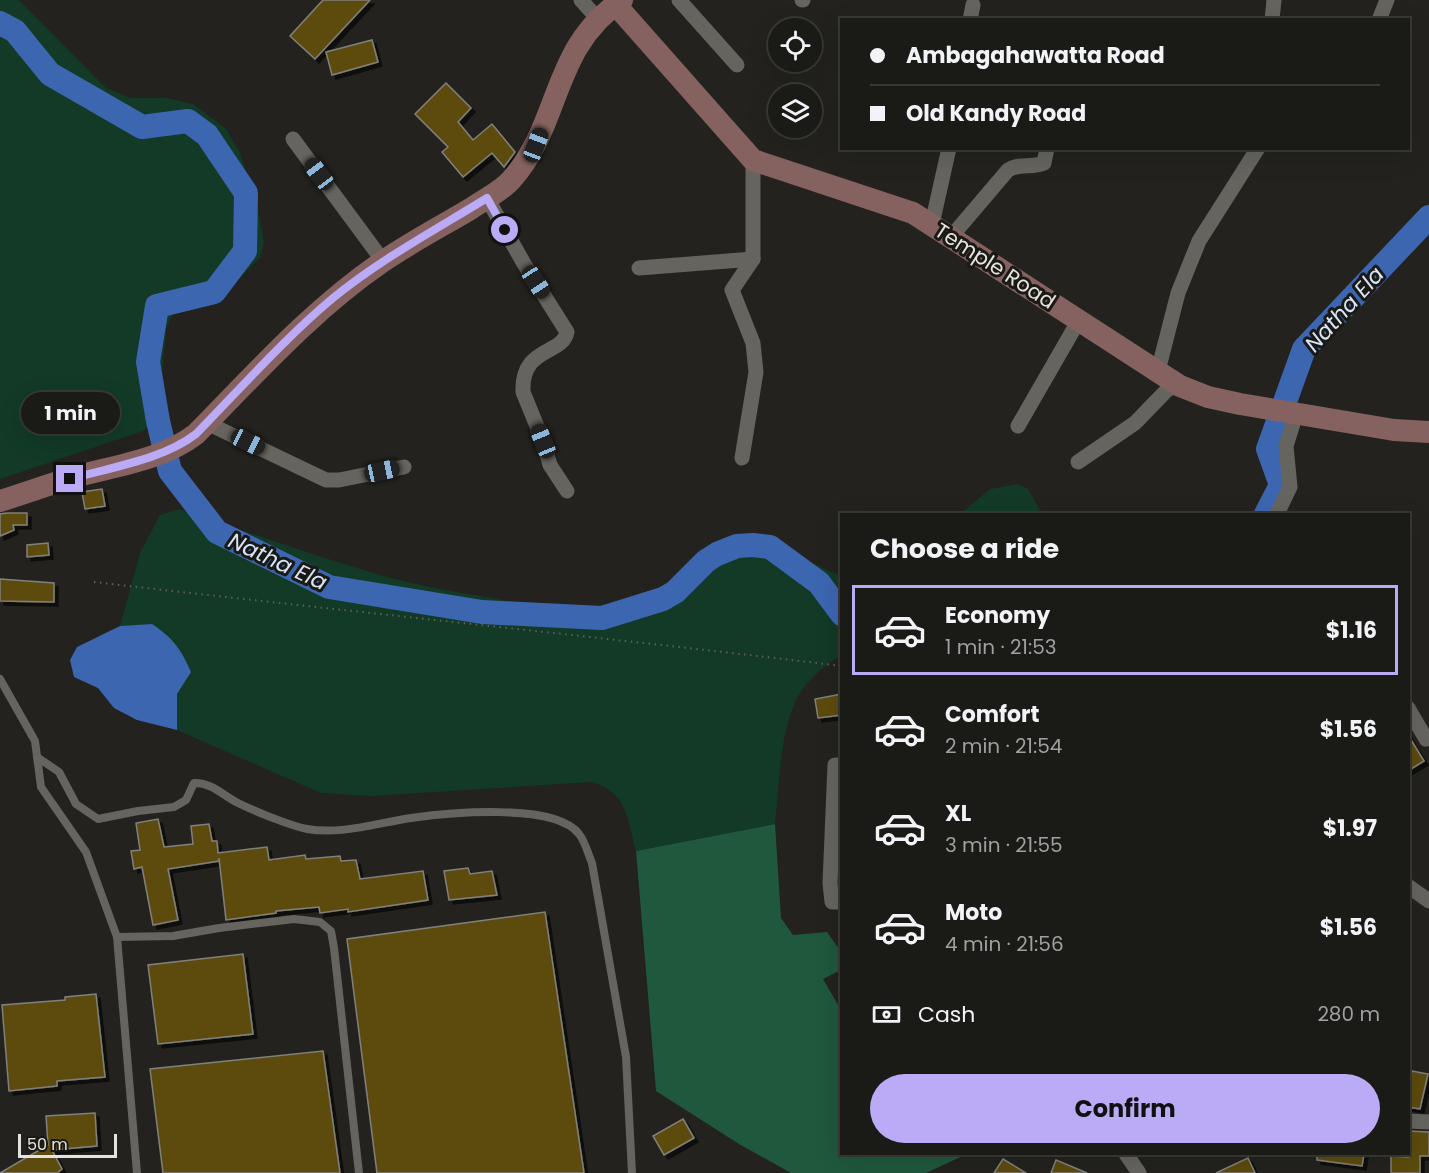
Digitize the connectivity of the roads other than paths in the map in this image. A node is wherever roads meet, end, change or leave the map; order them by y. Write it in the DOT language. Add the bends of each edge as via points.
graph roads {
  1 [pos="581,0"];
  2 [pos="679,0"];
  3 [pos="1274,0"];
  4 [pos="1387,0"];
  5 [pos="618,2"];
  6 [pos="1272,18"];
  7 [pos="1380,18"];
  8 [pos="598,19"];
  9 [pos="737,65"];
  10 [pos="294,139"];
  11 [pos="950,150"];
  12 [pos="1047,150"];
  13 [pos="1257,150"];
  14 [pos="753,160"];
  15 [pos="487,198"];
  16 [pos="932,224"];
  17 [pos="951,237"];
  18 [pos="753,259"];
  19 [pos="383,261"];
  20 [pos="639,268"];
  21 [pos="1079,320"];
  22 [pos="1158,371"];
  23 [pos="1180,386"];
  24 [pos="1296,414"];
  25 [pos="207,423"];
  26 [pos="1018,426"];
  27 [pos="1429,432"];
  28 [pos="742,458"];
  29 [pos="1078,462"];
  30 [pos="404,467"];
  31 [pos="567,491"];
  32 [pos="0,501"];
  33 [pos="1277,513"];
  34 [pos="0,679"];
  35 [pos="1410,712"];
  36 [pos="1429,738"];
  37 [pos="37,757"];
  38 [pos="840,765"];
  39 [pos="1410,887"];
  40 [pos="1429,901"];
  41 [pos="840,902"];
  42 [pos="117,937"];
  43 [pos="1410,1121"];
  44 [pos="1429,1122"];
  45 [pos="1127,1155"];
  46 [pos="136,1173"];
  47 [pos="359,1173"];
  48 [pos="632,1173"];
  49 [pos="1139,1173"];
  1 -- 8 [label="street"];
  2 -- 9 [label="street"];
  3 -- 6 [label="street"];
  4 -- 7 [label="street"];
  5 -- 8 [label="street"];
  5 -- 14 [label="street"];
  8 -- 15 [label="street" via="572,54 536,145 511,181"];
  10 -- 19 [label="street"];
  11 -- 16 [label="street"];
  12 -- 17 [label="street" via="1044,163 1008,170"];
  13 -- 22 [label="street" via="1199,241 1178,293"];
  14 -- 16 [label="street, Temple Road" via="913,213"];
  14 -- 18 [label="street"];
  15 -- 19 [label="street"];
  15 -- 31 [label="street" via="567,332 562,343 527,368 523,387 550,465"];
  16 -- 17 [label="street, Temple Road"];
  17 -- 21 [label="street, Temple Road"];
  18 -- 20 [label="street"];
  18 -- 28 [label="street" via="732,290 753,343 756,372"];
  19 -- 25 [label="street" via="333,298"];
  21 -- 22 [label="street, Temple Road"];
  21 -- 26 [label="street"];
  22 -- 23 [label="street, Temple Road"];
  23 -- 24 [label="street, Temple Road" via="1208,397"];
  23 -- 29 [label="street" via="1168,389 1135,423"];
  24 -- 27 [label="street, Temple Road"];
  24 -- 33 [label="street" via="1286,446 1290,487"];
  25 -- 30 [label="street" via="326,480"];
  25 -- 32 [label="street" via="183,444 147,458"];
  34 -- 37 [label="lane" via="35,741"];
  35 -- 36 [label="street" via="1421,733"];
  37 -- 42 [label="lane" via="41,787 86,852"];
  37 -- 48 [label="lane" via="59,772 76,804 98,819 174,807 186,800 194,783 204,782 239,803 306,829 335,831 472,812 526,813 558,820 579,833 592,863 626,1057"];
  38 -- 41 [label="street" via="835,765 830,884 832,902"];
  39 -- 40 [label="street"];
  42 -- 46 [label="lane"];
  42 -- 47 [label="lane" via="173,936 294,919 320,922 331,931"];
  43 -- 44 [label="street"];
  45 -- 49 [label="street"];
}
